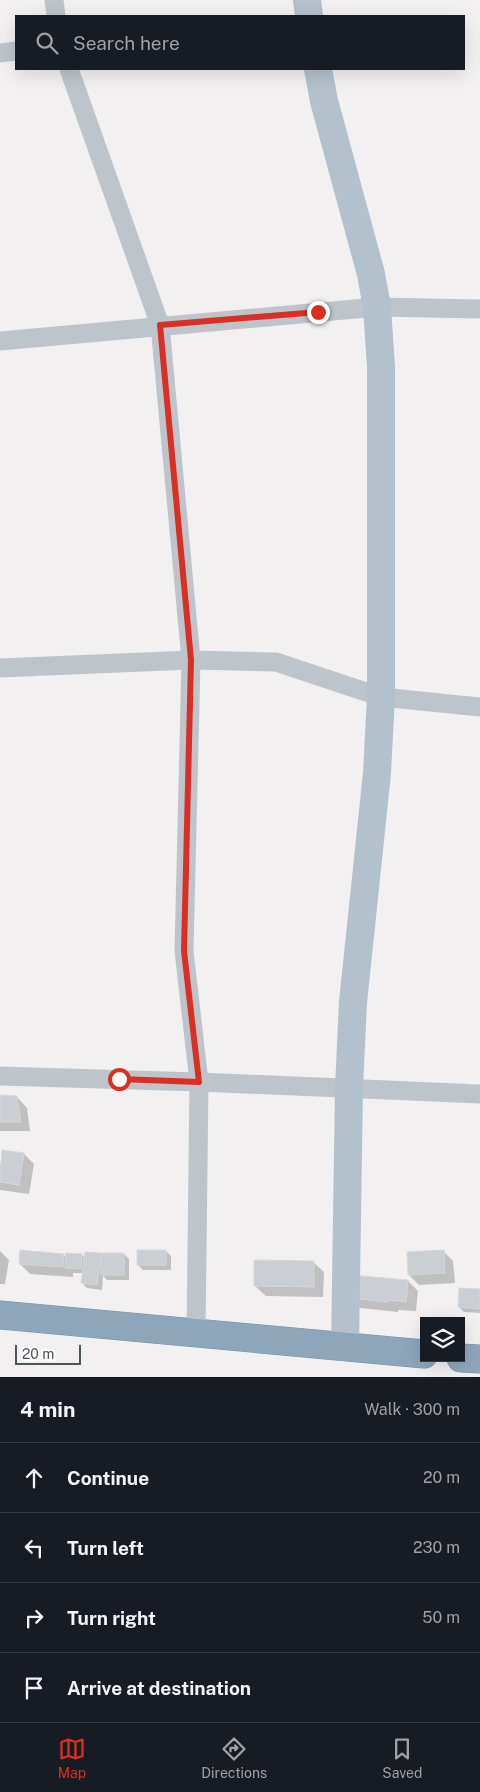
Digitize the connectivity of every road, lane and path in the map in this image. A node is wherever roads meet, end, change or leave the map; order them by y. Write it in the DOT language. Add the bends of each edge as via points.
graph roads {
  1 [pos="54,0"];
  2 [pos="307,0"];
  3 [pos="56,15"];
  4 [pos="309,15"];
  5 [pos="15,51"];
  6 [pos="0,54"];
  7 [pos="69,70"];
  8 [pos="318,70"];
  9 [pos="378,307"];
  10 [pos="480,310"];
  11 [pos="160,325"];
  12 [pos="0,341"];
  13 [pos="191,660"];
  14 [pos="0,668"];
  15 [pos="381,697"];
  16 [pos="480,707"];
  17 [pos="0,1076"];
  18 [pos="199,1082"];
  19 [pos="349,1088"];
  20 [pos="480,1094"];
  21 [pos="0,1315"];
  22 [pos="196,1333"];
  23 [pos="345,1347"];
  24 [pos="420,1354"];
  25 [pos="465,1358"];
  26 [pos="480,1359"];
  1 -- 3 [label="street"];
  2 -- 4 [label="main road"];
  5 -- 6 [label="street"];
  7 -- 11 [label="street"];
  8 -- 9 [label="main road"];
  9 -- 10 [label="street"];
  9 -- 11 [label="street"];
  9 -- 15 [label="main road" via="381,367"];
  11 -- 12 [label="street"];
  11 -- 13 [label="street"];
  13 -- 14 [label="street"];
  13 -- 15 [label="street" via="276,662"];
  13 -- 18 [label="street" via="184,951"];
  15 -- 16 [label="street"];
  15 -- 19 [label="main road" via="353,1002"];
  17 -- 18 [label="street"];
  18 -- 19 [label="street"];
  18 -- 22 [label="street"];
  19 -- 20 [label="street"];
  19 -- 23 [label="main road"];
  21 -- 22 [label="highway"];
  22 -- 23 [label="highway"];
  23 -- 24 [label="highway"];
  25 -- 26 [label="highway"];
}
